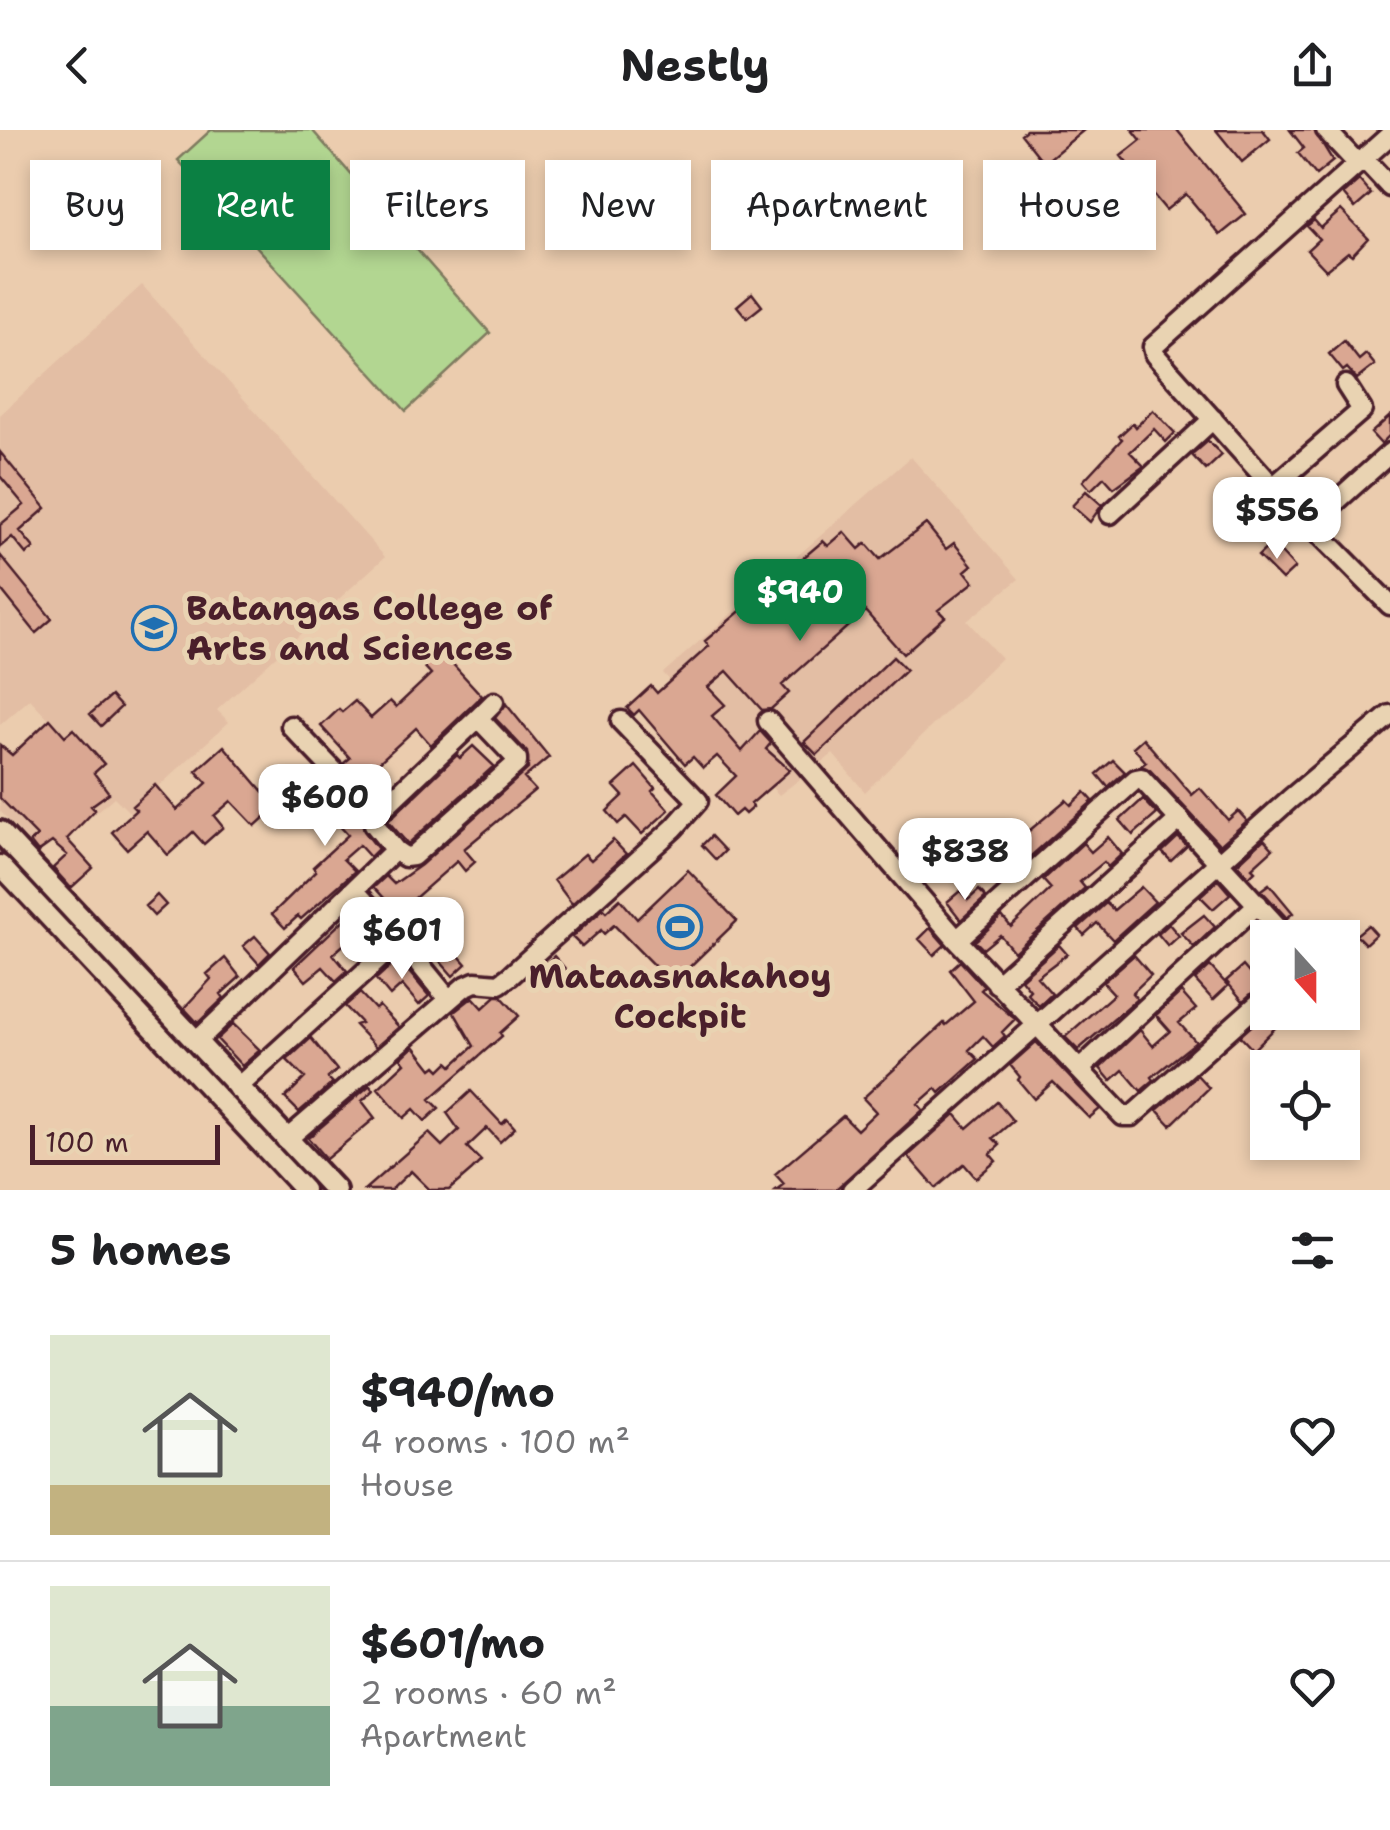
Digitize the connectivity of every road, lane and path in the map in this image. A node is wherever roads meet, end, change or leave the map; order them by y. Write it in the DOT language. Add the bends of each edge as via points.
graph roads {
  1 [pos="1326,130"];
  2 [pos="1390,135"];
  3 [pos="1361,162"];
  4 [pos="1390,187"];
  5 [pos="1346,386"];
  6 [pos="1213,419"];
  7 [pos="1390,454"];
  8 [pos="1273,487"];
  9 [pos="1110,514"];
  10 [pos="1311,524"];
  11 [pos="1390,605"];
  12 [pos="494,702"];
  13 [pos="1390,715"];
  14 [pos="478,718"];
  15 [pos="621,721"];
  16 [pos="768,721"];
  17 [pos="290,726"];
  18 [pos="376,815"];
  19 [pos="1180,818"];
  20 [pos="0,832"];
  21 [pos="395,850"];
  22 [pos="1218,862"];
  23 [pos="0,864"];
  24 [pos="354,890"];
  25 [pos="1258,904"];
  26 [pos="1272,920"];
  27 [pos="400,940"];
  28 [pos="957,940"];
  29 [pos="997,984"];
  30 [pos="448,999"];
  31 [pos="1250,1011"];
  32 [pos="1038,1026"];
  33 [pos="196,1042"];
  34 [pos="1080,1070"];
  35 [pos="237,1088"];
  36 [pos="291,1145"];
  37 [pos="304,1190"];
  38 [pos="334,1190"];
  39 [pos="852,1190"];
  1 -- 3 [label="street"];
  2 -- 3 [label="street"];
  3 -- 4 [label="street"];
  3 -- 6 [label="street" via="1153,348"];
  5 -- 8 [label="street" via="1362,410"];
  6 -- 8 [label="street"];
  6 -- 9 [label="street"];
  7 -- 10 [label="street"];
  8 -- 10 [label="street"];
  10 -- 11 [label="street"];
  12 -- 14 [label="street"];
  13 -- 22 [label="street"];
  14 -- 18 [label="street"];
  14 -- 21 [label="street" via="517,764 413,856"];
  15 -- 30 [label="street" via="698,800 510,976 493,985 469,984"];
  16 -- 28 [label="street"];
  17 -- 18 [label="street"];
  18 -- 21 [label="street" via="374,824"];
  19 -- 22 [label="street"];
  19 -- 28 [label="street" via="1145,780 1136,779"];
  19 -- 29 [label="street"];
  20 -- 33 [label="main road"];
  21 -- 24 [label="street"];
  22 -- 25 [label="street"];
  22 -- 32 [label="street"];
  23 -- 37 [label="street"];
  24 -- 27 [label="street"];
  24 -- 33 [label="street"];
  25 -- 26 [label="street"];
  25 -- 34 [label="street"];
  27 -- 30 [label="street"];
  27 -- 35 [label="street"];
  28 -- 29 [label="street"];
  29 -- 32 [label="street"];
  30 -- 36 [label="street"];
  31 -- 34 [label="street" via="1132,1116 1123,1116"];
  32 -- 34 [label="street"];
  32 -- 39 [label="street"];
  33 -- 35 [label="main road"];
  35 -- 36 [label="main road"];
  36 -- 38 [label="main road"];
}
